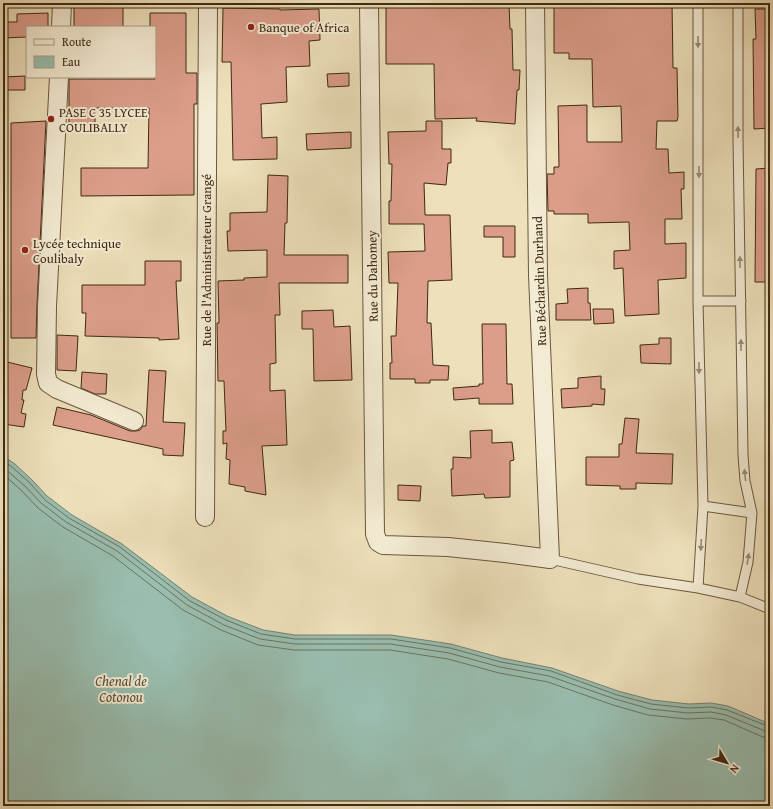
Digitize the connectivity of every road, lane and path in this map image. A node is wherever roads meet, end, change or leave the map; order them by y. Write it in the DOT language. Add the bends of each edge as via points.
graph roads {
  1 [pos="62,3"];
  2 [pos="208,3"];
  3 [pos="369,3"];
  4 [pos="535,3"];
  5 [pos="698,3"];
  6 [pos="738,3"];
  7 [pos="61,26"];
  8 [pos="59,78"];
  9 [pos="698,301"];
  10 [pos="741,301"];
  11 [pos="134,421"];
  12 [pos="702,506"];
  13 [pos="752,513"];
  14 [pos="204,517"];
  15 [pos="550,559"];
  16 [pos="698,588"];
  17 [pos="740,597"];
  18 [pos="770,609"];
  1 -- 7 [label="street"];
  2 -- 14 [label="street, Rue de l'Administrateur Grangé"];
  3 -- 15 [label="street, Rue du Dahomey" via="375,534 378,542 384,545 448,547"];
  4 -- 15 [label="street, Rue Béchardin Durhand" via="538,275"];
  5 -- 9 [label="lane, one-way"];
  10 -- 6 [label="lane, one-way"];
  8 -- 11 [label="street" via="46,374 48,383 57,389"];
  9 -- 10 [label="lane"];
  9 -- 12 [label="lane, one-way"];
  13 -- 10 [label="lane, one-way" via="743,456"];
  12 -- 13 [label="lane"];
  12 -- 16 [label="lane, one-way"];
  17 -- 13 [label="lane, one-way" via="748,562"];
  15 -- 16 [label="lane" via="638,579"];
  16 -- 17 [label="lane"];
  17 -- 18 [label="lane"];
}
